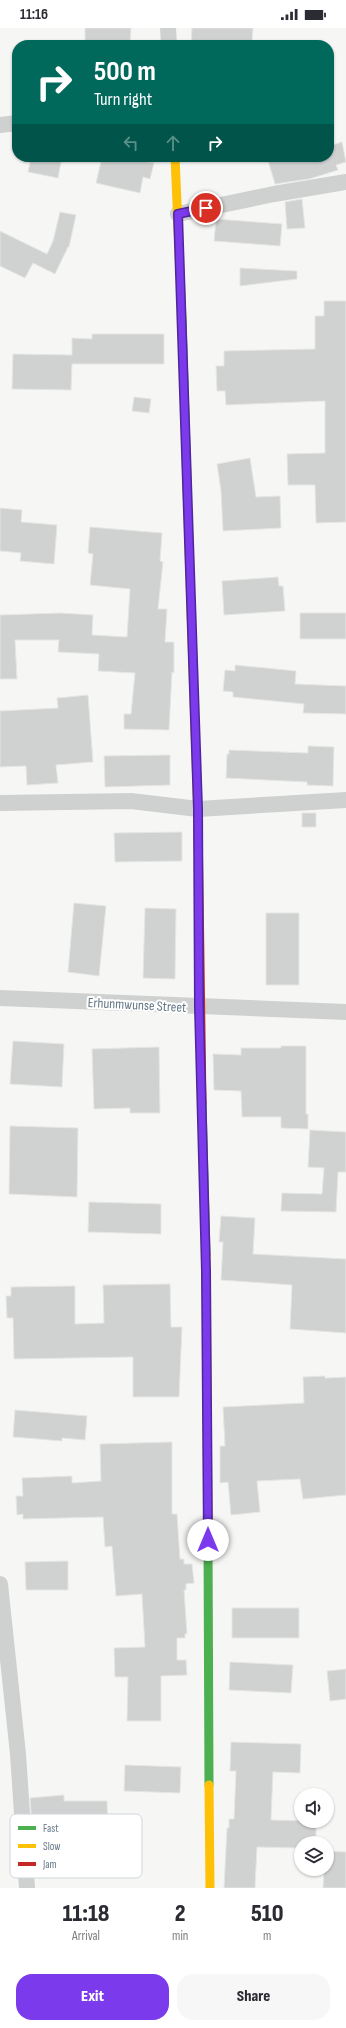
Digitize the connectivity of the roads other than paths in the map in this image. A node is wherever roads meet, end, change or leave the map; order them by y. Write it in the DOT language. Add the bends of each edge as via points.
graph roads {
  1 [pos="168,28"];
  2 [pos="169,40"];
  3 [pos="12,123"];
  4 [pos="0,124"];
  5 [pos="174,162"];
  6 [pos="346,182"];
  7 [pos="178,214"];
  8 [pos="346,800"];
  9 [pos="0,803"];
  10 [pos="198,809"];
  11 [pos="0,998"];
  12 [pos="199,1007"];
  13 [pos="346,1012"];
  14 [pos="0,1584"];
  15 [pos="0,1590"];
  16 [pos="22,1814"];
  17 [pos="26,1878"];
  18 [pos="27,1888"];
  19 [pos="210,1888"];
  1 -- 2 [label="street"];
  3 -- 4 [label="street"];
  5 -- 7 [label="street"];
  6 -- 7 [label="street"];
  7 -- 10 [label="street"];
  8 -- 10 [label="street"];
  9 -- 10 [label="street" via="131,801"];
  10 -- 12 [label="street"];
  11 -- 12 [label="street, Erhunmwunse Street"];
  12 -- 13 [label="street, Erhunmwunse Street"];
  12 -- 19 [label="street" via="206,1279"];
  14 -- 15 [label="street"];
  15 -- 16 [label="street"];
  17 -- 18 [label="street"];
}
